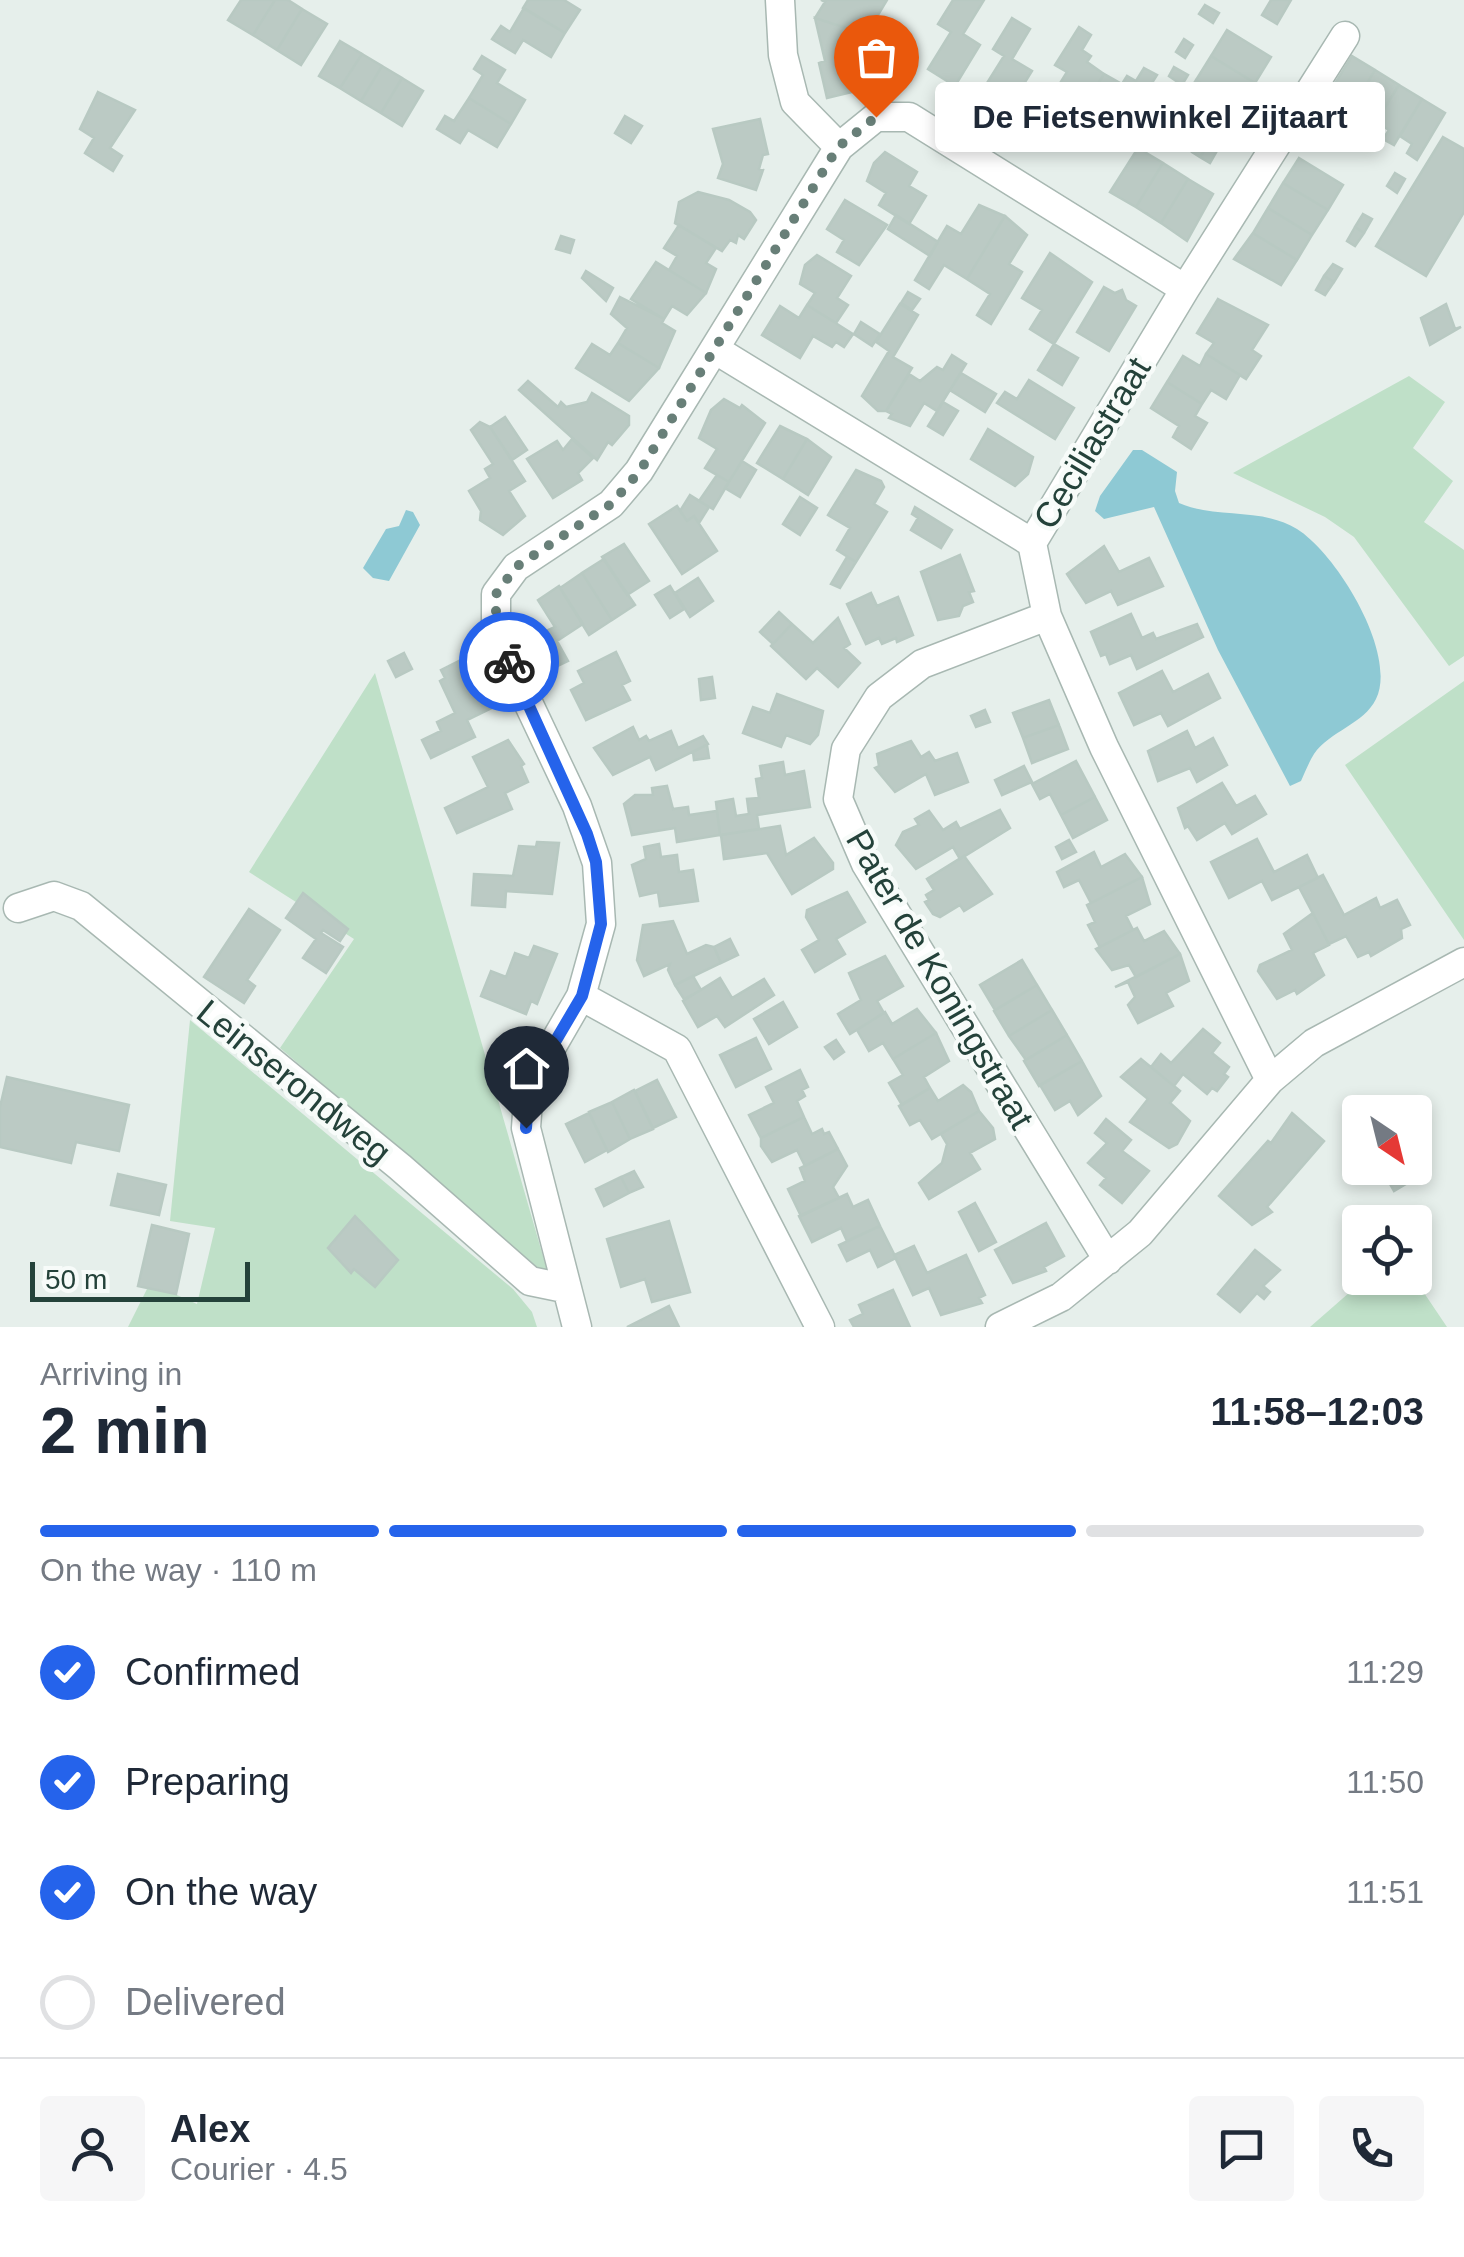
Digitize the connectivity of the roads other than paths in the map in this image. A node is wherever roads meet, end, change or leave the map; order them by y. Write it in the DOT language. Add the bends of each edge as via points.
graph roads {
  1 [pos="780,0"];
  2 [pos="1346,36"];
  3 [pos="838,147"];
  4 [pos="1185,289"];
  5 [pos="716,350"];
  6 [pos="1032,543"];
  7 [pos="1047,616"];
  8 [pos="18,908"];
  9 [pos="1464,962"];
  10 [pos="582,996"];
  11 [pos="1270,1080"];
  12 [pos="1108,1260"];
  13 [pos="564,1288"];
  14 [pos="577,1327"];
  15 [pos="820,1327"];
  16 [pos="1000,1327"];
  1 -- 3 [label="street" via="782,55 795,102"];
  2 -- 4 [label="street, Ceciliastraat"];
  3 -- 4 [label="street" via="876,117 909,117"];
  3 -- 5 [label="street"];
  4 -- 6 [label="street, Ceciliastraat"];
  5 -- 6 [label="street"];
  5 -- 10 [label="street" via="640,471 611,504 516,567 496,594 496,635 577,806 596,862 601,924"];
  6 -- 7 [label="street, Ceciliastraat"];
  7 -- 11 [label="street, Ceciliastraat" via="1104,747"];
  7 -- 12 [label="street, Pater de Koningstraat" via="922,664 879,696 846,748 838,799 866,864"];
  8 -- 13 [label="street, Leinserondweg" via="54,896 80,906 530,1281"];
  9 -- 11 [label="street" via="1314,1042"];
  10 -- 13 [label="street" via="529,1086 526,1128"];
  10 -- 15 [label="street" via="677,1049"];
  11 -- 12 [label="street" via="1140,1233"];
  12 -- 16 [label="street" via="1060,1297"];
  13 -- 14 [label="street"];
}
